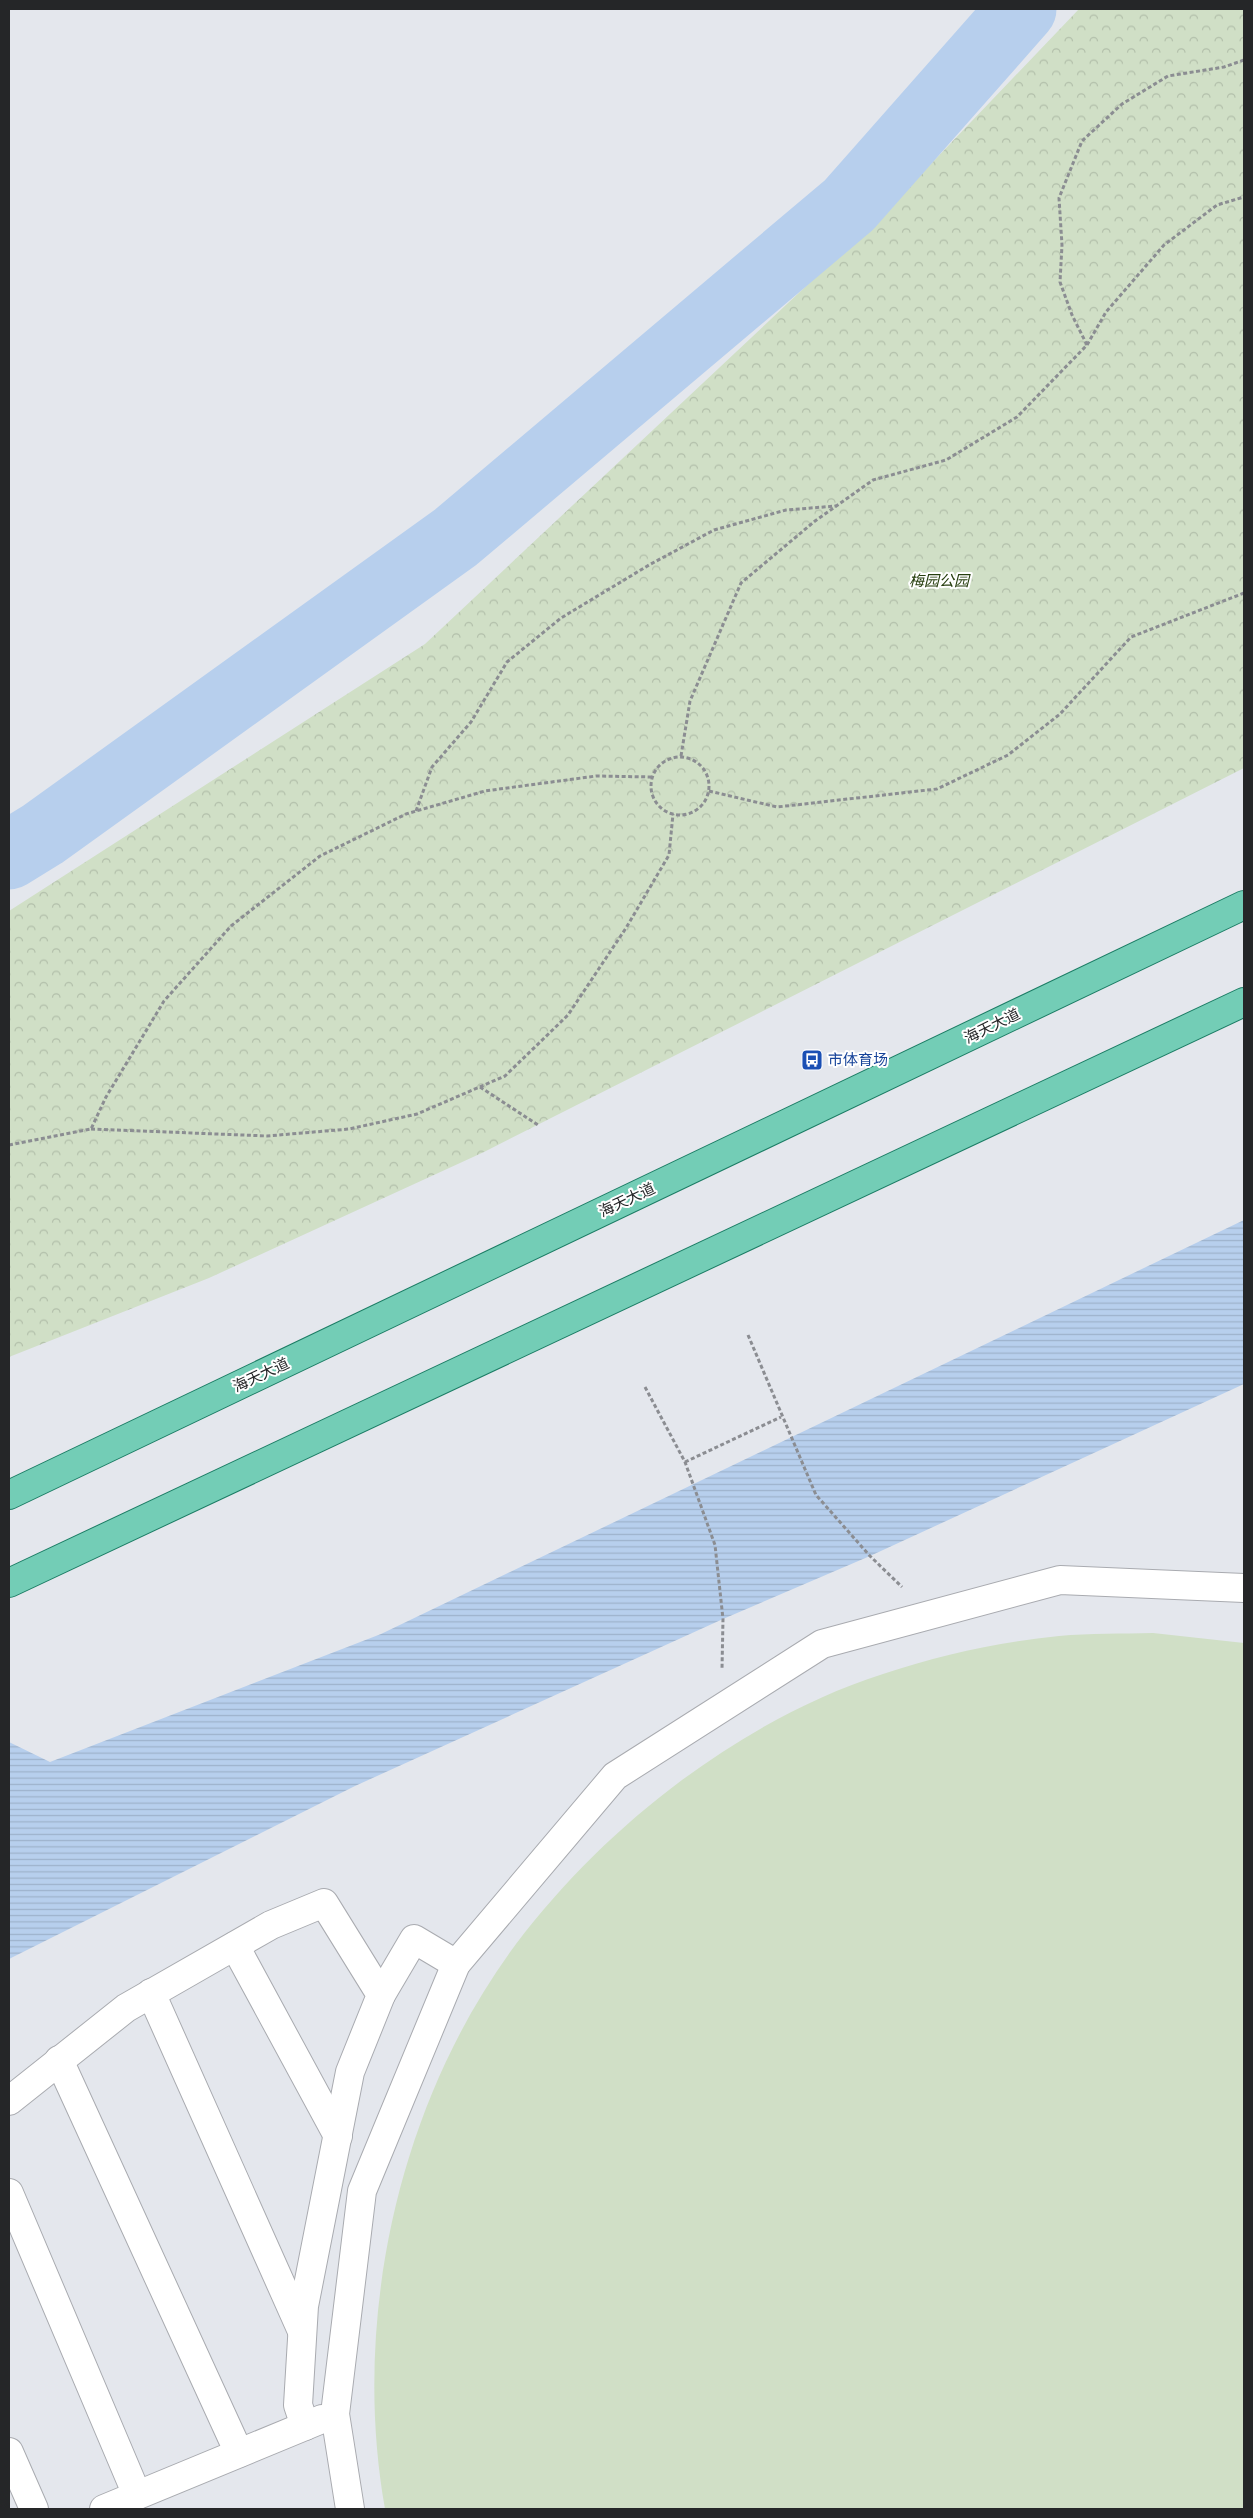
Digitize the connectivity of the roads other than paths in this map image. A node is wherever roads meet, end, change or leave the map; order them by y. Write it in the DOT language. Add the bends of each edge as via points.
graph roads {
  1 [pos="1244,905"];
  2 [pos="1244,1002"];
  3 [pos="9,1495"];
  4 [pos="9,1583"];
  5 [pos="1244,1588"];
  6 [pos="235,1946"];
  7 [pos="456,1964"];
  8 [pos="151,1993"];
  9 [pos="381,1996"];
  10 [pos="59,2060"];
  11 [pos="9,2100"];
  12 [pos="338,2136"];
  13 [pos="9,2193"];
  14 [pos="303,2333"];
  15 [pos="335,2414"];
  16 [pos="305,2426"];
  17 [pos="9,2452"];
  18 [pos="238,2453"];
  19 [pos="137,2495"];
  20 [pos="34,2509"];
  21 [pos="104,2509"];
  22 [pos="350,2509"];
  1 -- 3 [label="main road, 海天大道"];
  2 -- 4 [label="main road"];
  5 -- 7 [label="street" via="1060,1580 822,1644 615,1776"];
  6 -- 8 [label="street"];
  6 -- 9 [label="street" via="324,1903"];
  6 -- 12 [label="street"];
  7 -- 9 [label="street" via="414,1939"];
  7 -- 15 [label="street" via="362,2191"];
  8 -- 10 [label="street" via="126,2008"];
  8 -- 14 [label="street"];
  9 -- 12 [label="street" via="350,2072"];
  10 -- 11 [label="street"];
  10 -- 18 [label="street"];
  12 -- 14 [label="street" via="304,2306"];
  13 -- 19 [label="street"];
  14 -- 16 [label="street" via="298,2405"];
  15 -- 16 [label="street"];
  15 -- 22 [label="street"];
  16 -- 18 [label="street"];
  17 -- 20 [label="street"];
  18 -- 19 [label="street"];
  19 -- 21 [label="street"];
}
